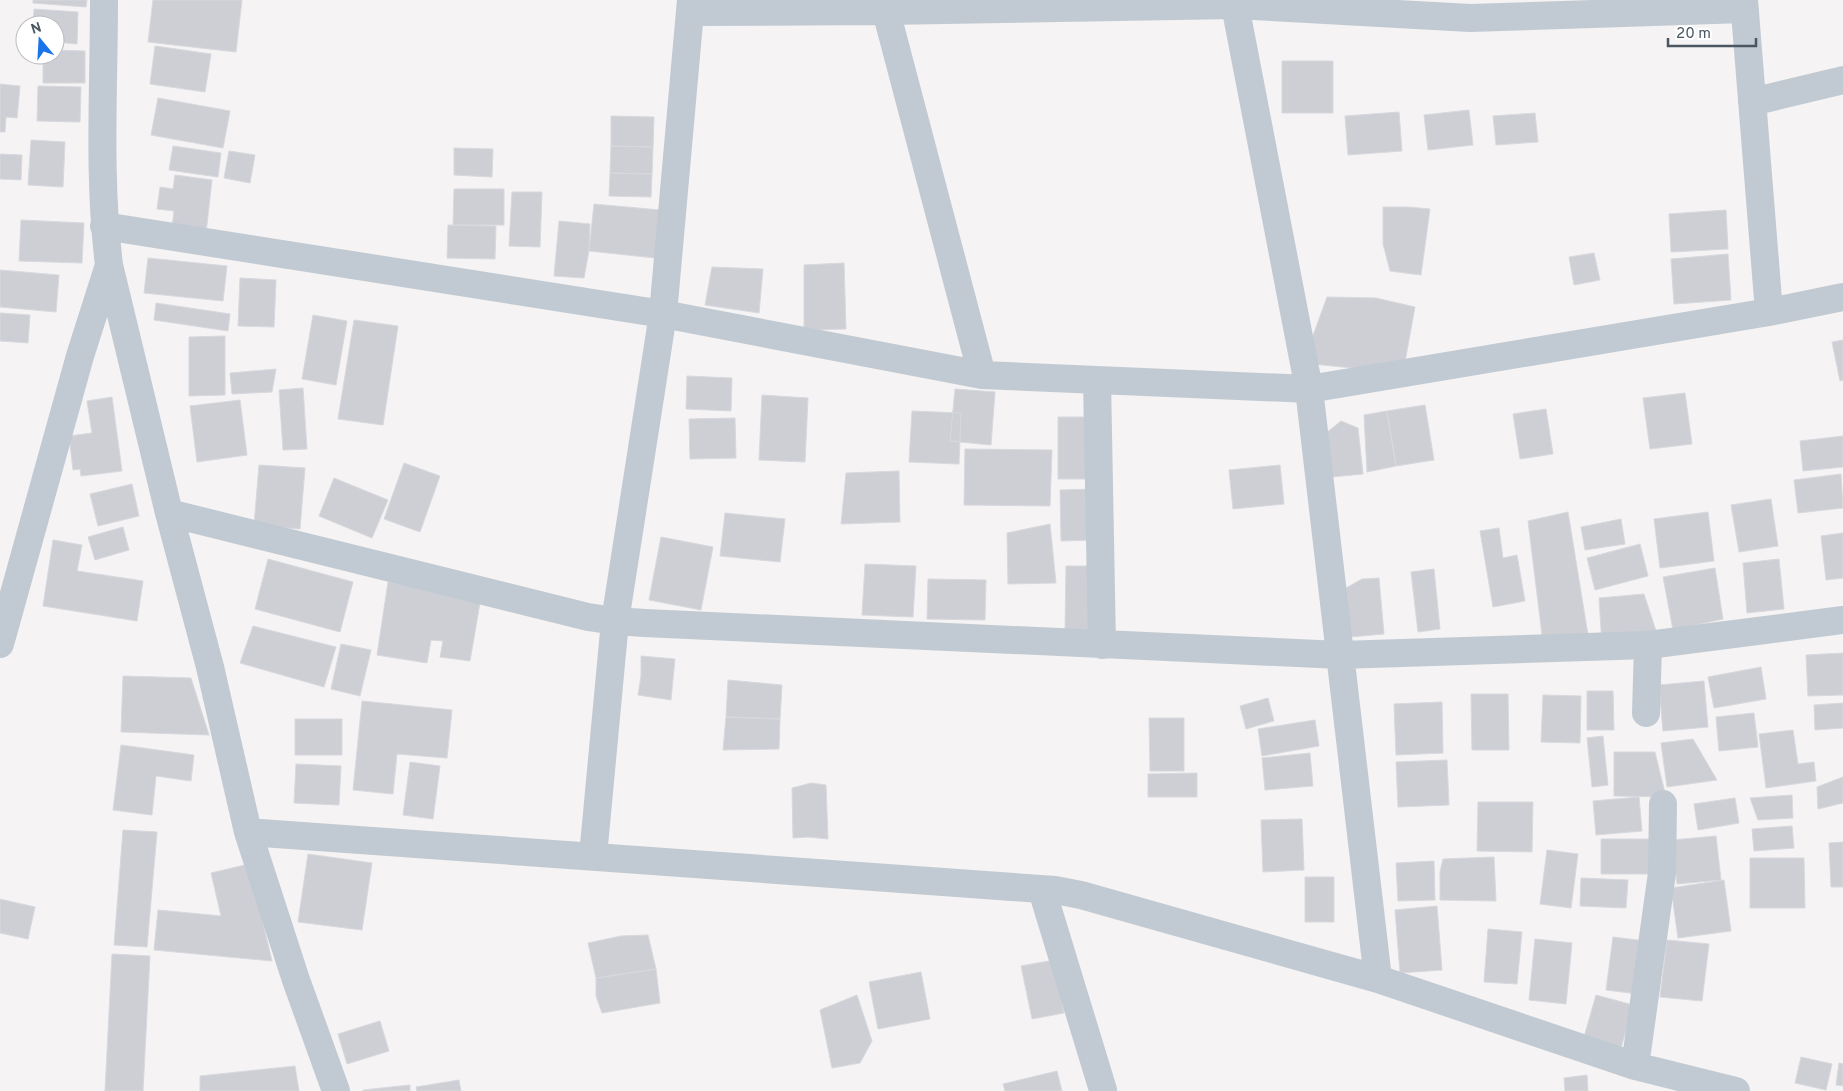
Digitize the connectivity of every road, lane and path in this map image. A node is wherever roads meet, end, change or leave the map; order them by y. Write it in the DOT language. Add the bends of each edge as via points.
graph roads {
  1 [pos="104,0"];
  2 [pos="1234,2"];
  3 [pos="1744,4"];
  4 [pos="691,6"];
  5 [pos="1471,9"];
  6 [pos="886,11"];
  7 [pos="1843,80"];
  8 [pos="1752,102"];
  9 [pos="104,226"];
  10 [pos="109,265"];
  11 [pos="1843,297"];
  12 [pos="1769,312"];
  13 [pos="664,314"];
  14 [pos="982,375"];
  15 [pos="1098,380"];
  16 [pos="1309,389"];
  17 [pos="169,513"];
  18 [pos="1843,620"];
  19 [pos="615,621"];
  20 [pos="0,644"];
  21 [pos="1102,645"];
  22 [pos="1648,645"];
  23 [pos="1340,655"];
  24 [pos="1646,714"];
  25 [pos="1663,804"];
  26 [pos="248,832"];
  27 [pos="593,856"];
  28 [pos="1042,890"];
  29 [pos="1378,979"];
  30 [pos="1635,1066"];
  31 [pos="1103,1090"];
  32 [pos="336,1091"];
  33 [pos="1736,1091"];
  1 -- 9 [label="street"];
  2 -- 5 [label="street"];
  2 -- 6 [label="street"];
  2 -- 16 [label="street"];
  3 -- 5 [label="street"];
  3 -- 8 [label="street"];
  4 -- 6 [label="street"];
  4 -- 13 [label="street"];
  6 -- 14 [label="street"];
  7 -- 8 [label="street"];
  8 -- 12 [label="street"];
  9 -- 10 [label="street"];
  9 -- 13 [label="street"];
  10 -- 17 [label="street"];
  10 -- 20 [label="street" via="80,356"];
  11 -- 12 [label="street"];
  12 -- 16 [label="street"];
  13 -- 14 [label="street"];
  13 -- 19 [label="street"];
  14 -- 15 [label="street"];
  15 -- 16 [label="street"];
  15 -- 21 [label="street"];
  16 -- 23 [label="street"];
  17 -- 19 [label="street"];
  17 -- 26 [label="street" via="210,667"];
  18 -- 22 [label="street"];
  19 -- 21 [label="street"];
  19 -- 27 [label="street"];
  21 -- 23 [label="street"];
  22 -- 23 [label="street"];
  22 -- 24 [label="street"];
  23 -- 29 [label="street"];
  25 -- 30 [label="street" via="1662,873"];
  26 -- 27 [label="street"];
  26 -- 32 [label="street"];
  27 -- 28 [label="street"];
  28 -- 29 [label="street" via="1082,895"];
  28 -- 31 [label="street"];
  29 -- 30 [label="street"];
  30 -- 33 [label="street"];
}
